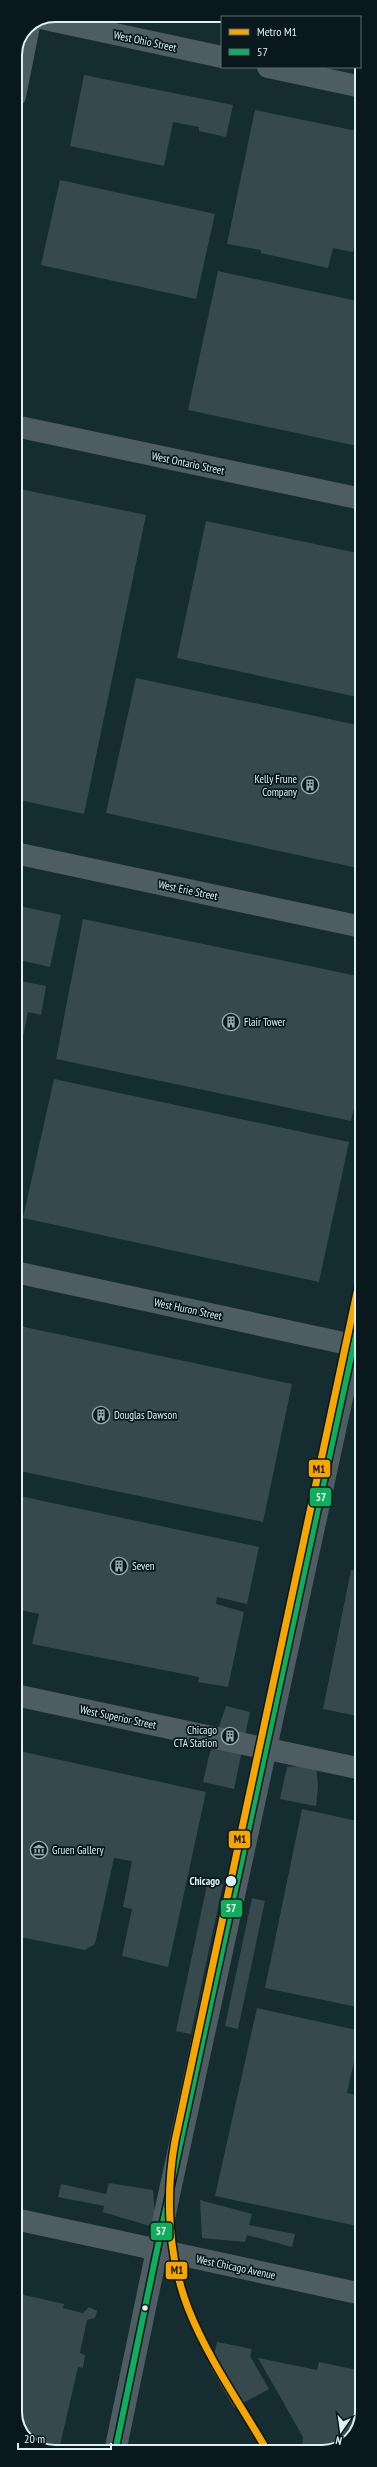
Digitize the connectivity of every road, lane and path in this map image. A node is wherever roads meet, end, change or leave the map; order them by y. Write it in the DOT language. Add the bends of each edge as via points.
graph roads {
  1 [pos="59,22"];
  2 [pos="26,41"];
  3 [pos="221,57"];
  4 [pos="22,61"];
  5 [pos="273,68"];
  6 [pos="355,86"];
  7 [pos="22,427"];
  8 [pos="355,498"];
  9 [pos="22,854"];
  10 [pos="355,926"];
  11 [pos="22,1274"];
  12 [pos="355,1345"];
  13 [pos="355,1359"];
  14 [pos="22,1697"];
  15 [pos="265,1749"];
  16 [pos="355,1768"];
  17 [pos="22,2221"];
  18 [pos="157,2250"];
  19 [pos="355,2292"];
  20 [pos="116,2445"];
  1 -- 3 [label="street, West Ohio Street"];
  2 -- 4 [label="street"];
  5 -- 6 [label="street"];
  7 -- 8 [label="street, West Ontario Street"];
  9 -- 10 [label="street, West Erie Street"];
  11 -- 12 [label="street, West Huron Street"];
  13 -- 15 [label="street"];
  14 -- 15 [label="street, West Superior Street"];
  15 -- 16 [label="street, West Superior Street"];
  15 -- 18 [label="street"];
  17 -- 18 [label="street, West Chicago Avenue"];
  18 -- 19 [label="street, West Chicago Avenue"];
  18 -- 20 [label="street"];
}
